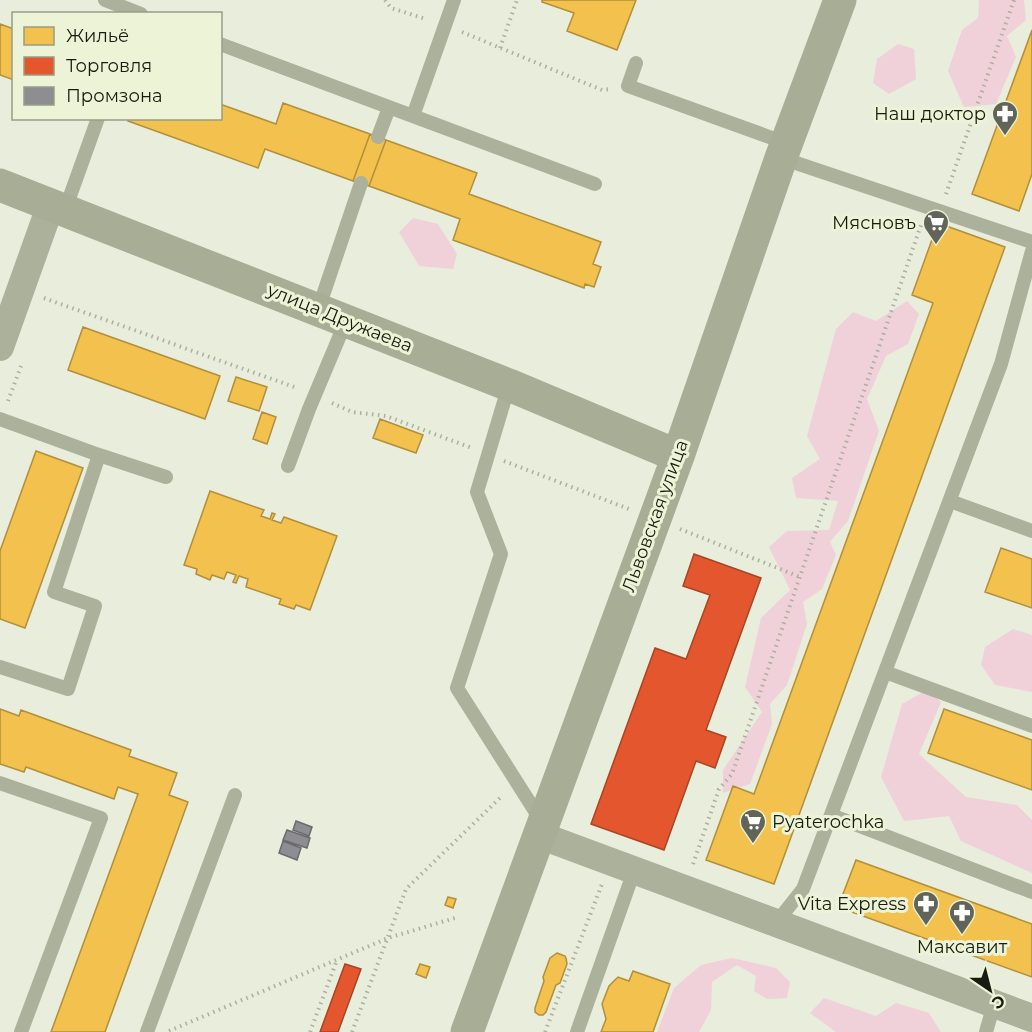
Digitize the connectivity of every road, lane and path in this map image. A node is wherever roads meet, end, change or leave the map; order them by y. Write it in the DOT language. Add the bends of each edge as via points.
graph roads {
  1 [pos="105,0"];
  2 [pos="385,0"];
  3 [pos="454,0"];
  4 [pos="517,0"];
  5 [pos="840,0"];
  6 [pos="1014,0"];
  7 [pos="138,10"];
  8 [pos="445,25"];
  9 [pos="222,45"];
  10 [pos="500,48"];
  11 [pos="636,63"];
  12 [pos="628,86"];
  13 [pos="389,108"];
  14 [pos="412,116"];
  15 [pos="97,120"];
  16 [pos="378,137"];
  17 [pos="784,151"];
  18 [pos="361,183"];
  19 [pos="595,184"];
  20 [pos="0,185"];
  21 [pos="58,207"];
  22 [pos="934,210"];
  23 [pos="1032,243"];
  24 [pos="1032,251"];
  25 [pos="21,289"];
  26 [pos="332,315"];
  27 [pos="0,346"];
  28 [pos="509,385"];
  29 [pos="315,394"];
  30 [pos="0,418"];
  31 [pos="488,454"];
  32 [pos="99,455"];
  33 [pos="678,456"];
  34 [pos="288,466"];
  35 [pos="166,477"];
  36 [pos="950,501"];
  37 [pos="654,519"];
  38 [pos="1032,531"];
  39 [pos="800,577"];
  40 [pos="0,667"];
  41 [pos="885,672"];
  42 [pos="1032,726"];
  43 [pos="516,782"];
  44 [pos="0,783"];
  45 [pos="235,795"];
  46 [pos="831,815"];
  47 [pos="541,829"];
  48 [pos="622,866"];
  49 [pos="685,889"];
  50 [pos="1032,892"];
  51 [pos="455,918"];
  52 [pos="776,923"];
  53 [pos="388,938"];
  54 [pos="337,959"];
  55 [pos="994,1004"];
  56 [pos="1032,1018"];
  57 [pos="21,1032"];
  58 [pos="147,1032"];
  59 [pos="166,1032"];
  60 [pos="310,1032"];
  61 [pos="352,1032"];
  62 [pos="467,1032"];
  63 [pos="545,1032"];
  64 [pos="577,1032"];
  65 [pos="986,1032"];
  1 -- 7 [label="lane"];
  2 -- 8 [label="path" via="391,8"];
  3 -- 8 [label="lane"];
  4 -- 10 [label="path"];
  5 -- 17 [label="main road, Львовская улица"];
  6 -- 22 [label="path"];
  8 -- 10 [label="path"];
  8 -- 14 [label="lane"];
  9 -- 13 [label="lane"];
  10 -- 12 [label="path" via="602,90"];
  11 -- 12 [label="lane"];
  12 -- 17 [label="lane"];
  13 -- 14 [label="lane"];
  13 -- 16 [label="lane"];
  14 -- 19 [label="lane"];
  15 -- 21 [label="lane"];
  17 -- 22 [label="lane"];
  17 -- 33 [label="main road, Львовская улица"];
  18 -- 26 [label="lane"];
  20 -- 21 [label="main road, улица Дружаева"];
  21 -- 25 [label="street"];
  21 -- 26 [label="main road, улица Дружаева"];
  22 -- 23 [label="lane"];
  22 -- 39 [label="path"];
  24 -- 36 [label="lane" via="1001,364"];
  25 -- 27 [label="street"];
  25 -- 29 [label="path"];
  26 -- 28 [label="main road, улица Дружаева"];
  26 -- 29 [label="lane"];
  28 -- 31 [label="lane"];
  28 -- 33 [label="main road, улица Дружаева"];
  29 -- 31 [label="path" via="352,412 386,416"];
  29 -- 34 [label="lane"];
  30 -- 32 [label="lane"];
  31 -- 37 [label="path"];
  31 -- 43 [label="lane" via="477,492 501,554 457,688"];
  32 -- 35 [label="lane"];
  32 -- 40 [label="lane" via="54,592 95,606 68,689"];
  33 -- 37 [label="main road, Львовская улица"];
  36 -- 38 [label="lane"];
  36 -- 41 [label="lane"];
  37 -- 39 [label="path"];
  37 -- 47 [label="main road, Львовская улица"];
  39 -- 49 [label="path" via="732,774 718,789"];
  41 -- 42 [label="lane"];
  41 -- 46 [label="lane"];
  43 -- 47 [label="lane"];
  43 -- 53 [label="path" via="406,889"];
  44 -- 57 [label="lane" via="101,818"];
  45 -- 58 [label="lane"];
  46 -- 50 [label="lane"];
  46 -- 52 [label="lane" via="803,889"];
  47 -- 48 [label="street"];
  47 -- 62 [label="main road, Львовская улица"];
  48 -- 49 [label="street"];
  48 -- 63 [label="path"];
  48 -- 64 [label="lane"];
  49 -- 52 [label="street"];
  51 -- 53 [label="path"];
  52 -- 55 [label="street"];
  53 -- 54 [label="path"];
  53 -- 61 [label="path"];
  54 -- 59 [label="path"];
  54 -- 60 [label="path"];
  55 -- 56 [label="street"];
  55 -- 65 [label="lane"];
}
